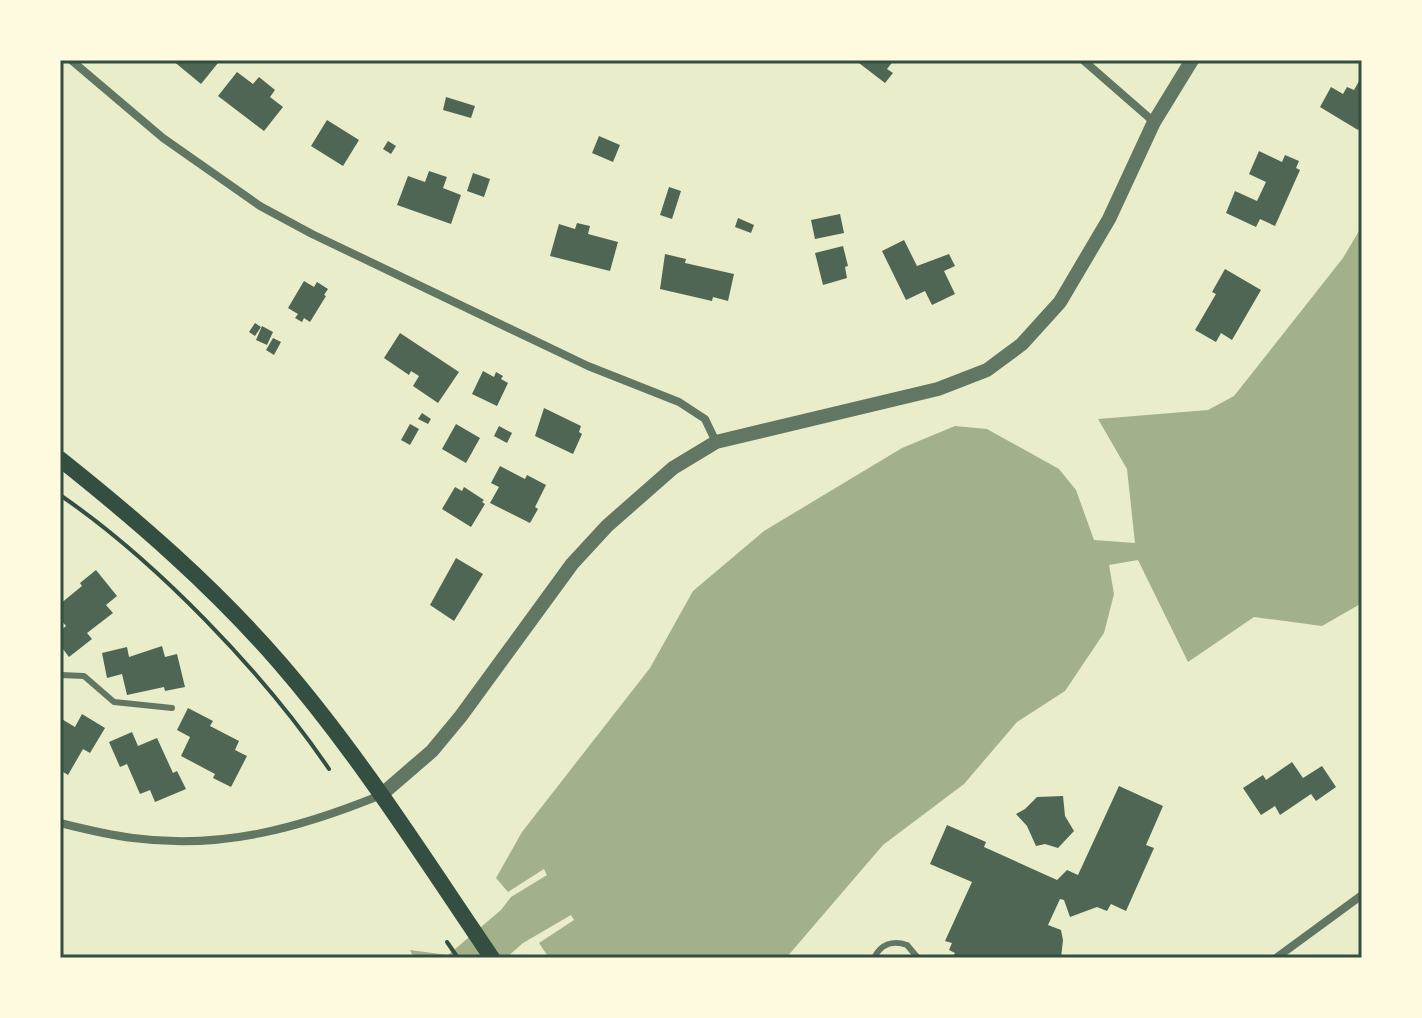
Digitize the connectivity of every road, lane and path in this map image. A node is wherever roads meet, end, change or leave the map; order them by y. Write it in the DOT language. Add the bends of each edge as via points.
graph roads {
  1 [pos="71,60"];
  2 [pos="1083,60"];
  3 [pos="1192,60"];
  4 [pos="1154,122"];
  5 [pos="716,442"];
  6 [pos="60,459"];
  7 [pos="60,495"];
  8 [pos="60,675"];
  9 [pos="172,708"];
  10 [pos="329,769"];
  11 [pos="381,795"];
  12 [pos="60,823"];
  13 [pos="1362,895"];
  14 [pos="447,942"];
  15 [pos="458,958"];
  16 [pos="492,958"];
  17 [pos="874,958"];
  18 [pos="918,958"];
  19 [pos="1276,958"];
  1 -- 5 [label="street" via="163,138 260,206 588,366 679,402 705,419"];
  2 -- 4 [label="street"];
  3 -- 4 [label="street"];
  4 -- 5 [label="street" via="1109,219 1060,302 1022,344 987,370 938,389"];
  5 -- 11 [label="street" via="673,468 607,526 572,564 432,751"];
  6 -- 11 [label="main road" via="154,537 243,622"];
  7 -- 10 [label="path" via="149,567 229,646"];
  8 -- 9 [label="lane" via="84,676 114,702"];
  11 -- 12 [label="street" via="297,826 222,840 134,838"];
  11 -- 16 [label="main road"];
  13 -- 19 [label="street"];
  14 -- 15 [label="path"];
  17 -- 18 [label="lane" via="892,942 907,945"];
}
